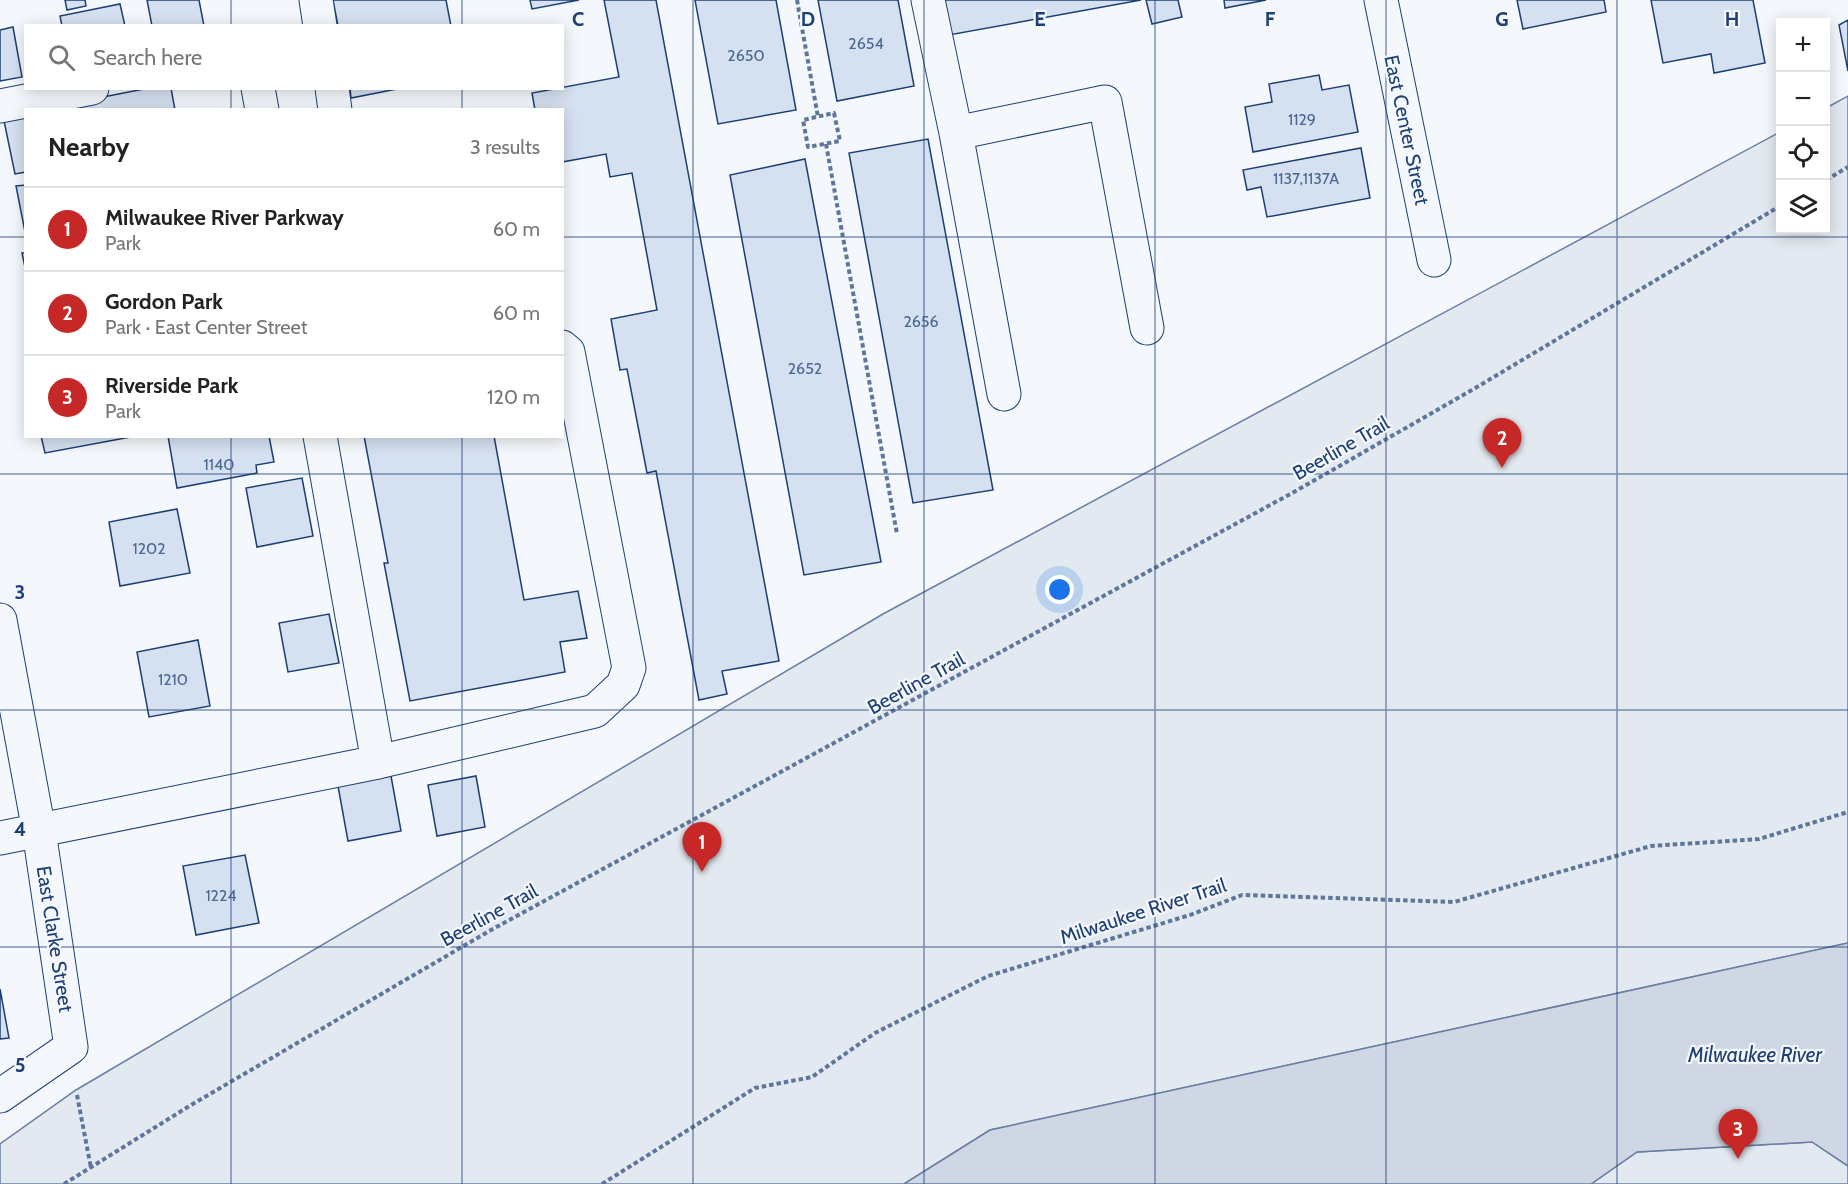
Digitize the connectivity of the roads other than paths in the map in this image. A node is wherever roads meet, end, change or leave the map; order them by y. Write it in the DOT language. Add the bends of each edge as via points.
graph roads {
  1 [pos="316,0"];
  2 [pos="928,0"];
  3 [pos="1381,0"];
  4 [pos="320,24"];
  5 [pos="82,90"];
  6 [pos="258,90"];
  7 [pos="332,90"];
  8 [pos="0,106"];
  9 [pos="262,108"];
  10 [pos="335,108"];
  11 [pos="956,133"];
  12 [pos="1434,260"];
  13 [pos="1147,328"];
  14 [pos="564,349"];
  15 [pos="1004,394"];
  16 [pos="320,438"];
  17 [pos="0,620"];
  18 [pos="378,762"];
  19 [pos="39,831"];
  20 [pos="0,838"];
  21 [pos="0,1096"];
  1 -- 4 [label="street"];
  2 -- 11 [label="street"];
  3 -- 12 [label="street, East Center Street"];
  5 -- 8 [label="street"];
  6 -- 9 [label="street"];
  7 -- 10 [label="street"];
  11 -- 13 [label="street" via="1105,102"];
  11 -- 15 [label="street"];
  14 -- 18 [label="street" via="568,352 629,668 623,685 595,711"];
  16 -- 18 [label="street"];
  17 -- 19 [label="street, East Clarke Street"];
  18 -- 19 [label="street"];
  19 -- 20 [label="street"];
  19 -- 21 [label="street, East Clarke Street" via="71,1047"];
}
